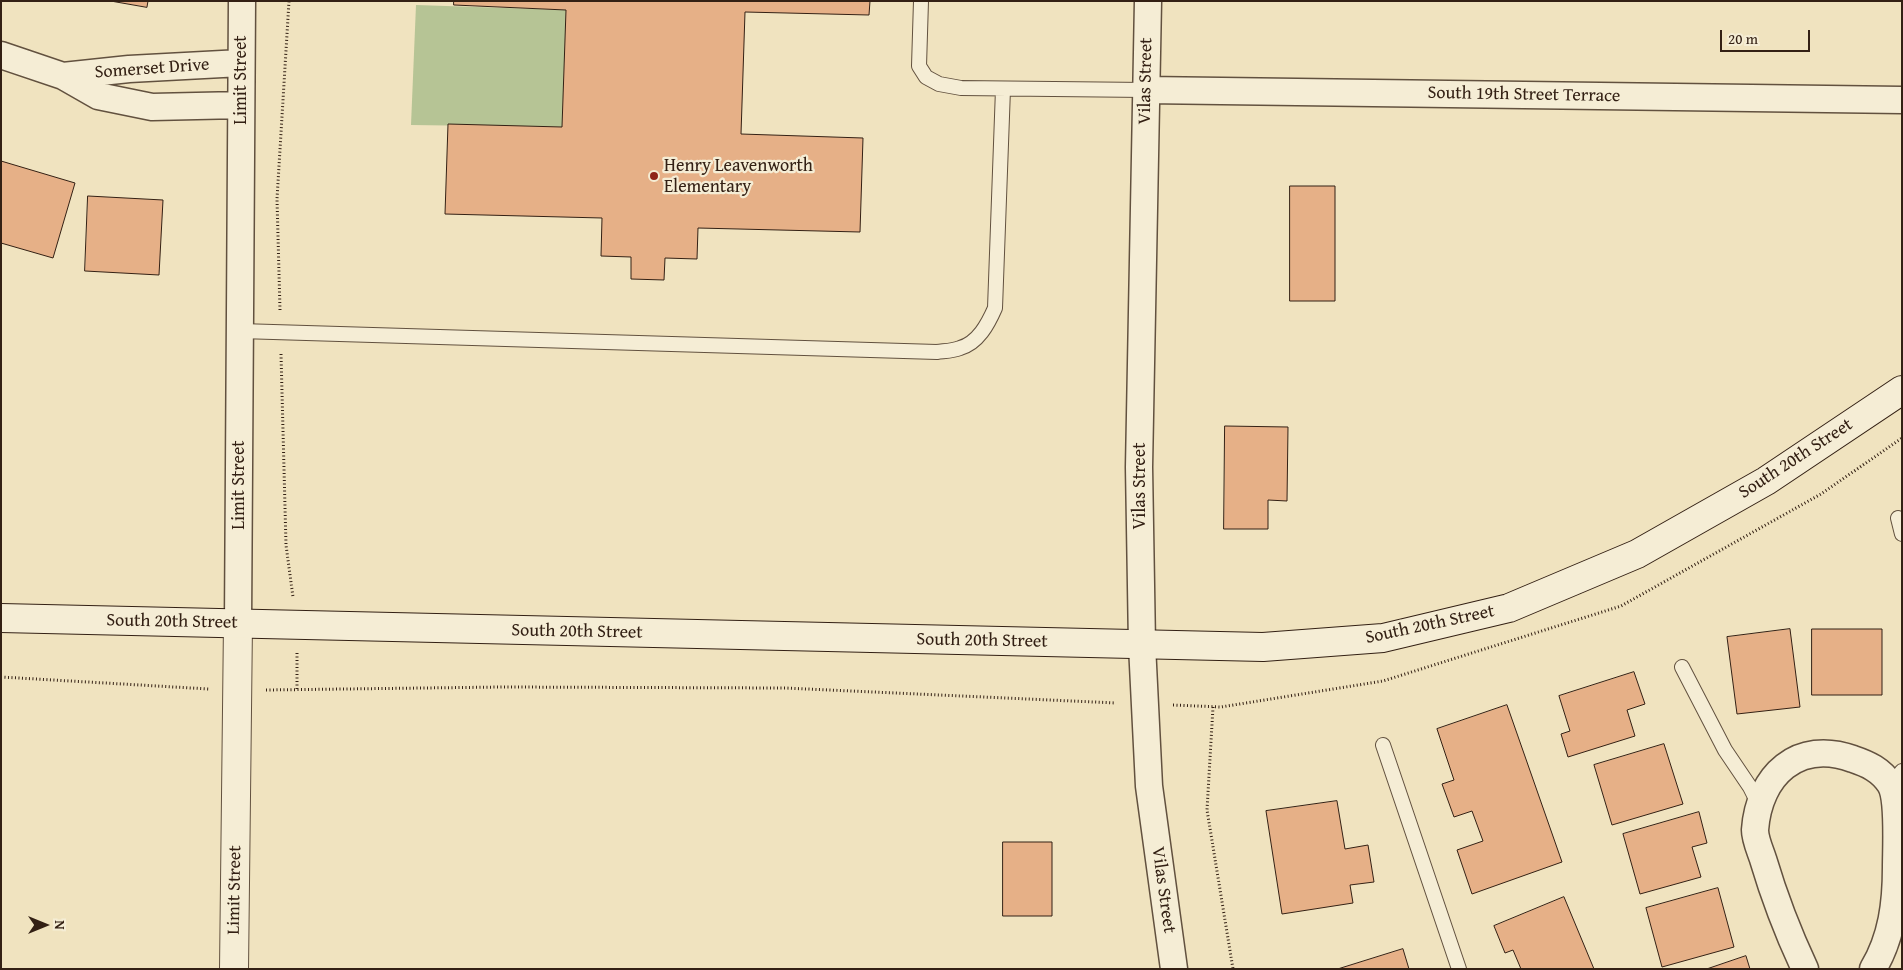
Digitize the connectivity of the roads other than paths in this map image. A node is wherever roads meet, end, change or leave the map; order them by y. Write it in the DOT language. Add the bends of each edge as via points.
graph roads {
  1 [pos="242,1"];
  2 [pos="921,1"];
  3 [pos="1148,1"];
  4 [pos="1,55"];
  5 [pos="241,63"];
  6 [pos="63,76"];
  7 [pos="1003,89"];
  8 [pos="1146,90"];
  9 [pos="1902,100"];
  10 [pos="241,105"];
  11 [pos="240,331"];
  12 [pos="1902,390"];
  13 [pos="1898,518"];
  14 [pos="1902,534"];
  15 [pos="1,618"];
  16 [pos="238,623"];
  17 [pos="1142,645"];
  18 [pos="1682,667"];
  19 [pos="1383,745"];
  20 [pos="1896,778"];
  21 [pos="1759,805"];
  22 [pos="234,969"];
  23 [pos="1174,969"];
  24 [pos="1459,969"];
  25 [pos="1805,969"];
  26 [pos="1873,969"];
  1 -- 5 [label="street, Limit Street"];
  2 -- 7 [label="lane" via="919,66 926,77 939,84 961,88"];
  3 -- 8 [label="street, Vilas Street"];
  4 -- 6 [label="street, Somerset Drive"];
  5 -- 6 [label="street, Somerset Drive"];
  5 -- 10 [label="street, Limit Street"];
  6 -- 10 [label="street, Somerset Drive" via="98,96 152,107"];
  7 -- 8 [label="lane"];
  7 -- 11 [label="lane" via="995,308 989,323 974,340 961,348 937,352"];
  8 -- 9 [label="street, South 19th Street Terrace"];
  8 -- 17 [label="street, Vilas Street" via="1139,467"];
  10 -- 11 [label="street, Limit Street"];
  11 -- 16 [label="street, Limit Street"];
  12 -- 17 [label="main road, South 20th Street" via="1766,481 1637,554 1509,608 1383,638 1263,647"];
  13 -- 14 [label="lane"];
  15 -- 16 [label="main road, South 20th Street"];
  16 -- 17 [label="main road, South 20th Street"];
  16 -- 22 [label="main road, Limit Street"];
  17 -- 23 [label="street, Vilas Street" via="1149,786"];
  18 -- 21 [label="lane" via="1725,750"];
  19 -- 24 [label="lane"];
  20 -- 21 [label="street" via="1846,756 1821,753 1783,766 1769,783"];
  20 -- 26 [label="street" via="1896,903 1884,951"];
  21 -- 25 [label="street" via="1755,832 1774,894"];
}
